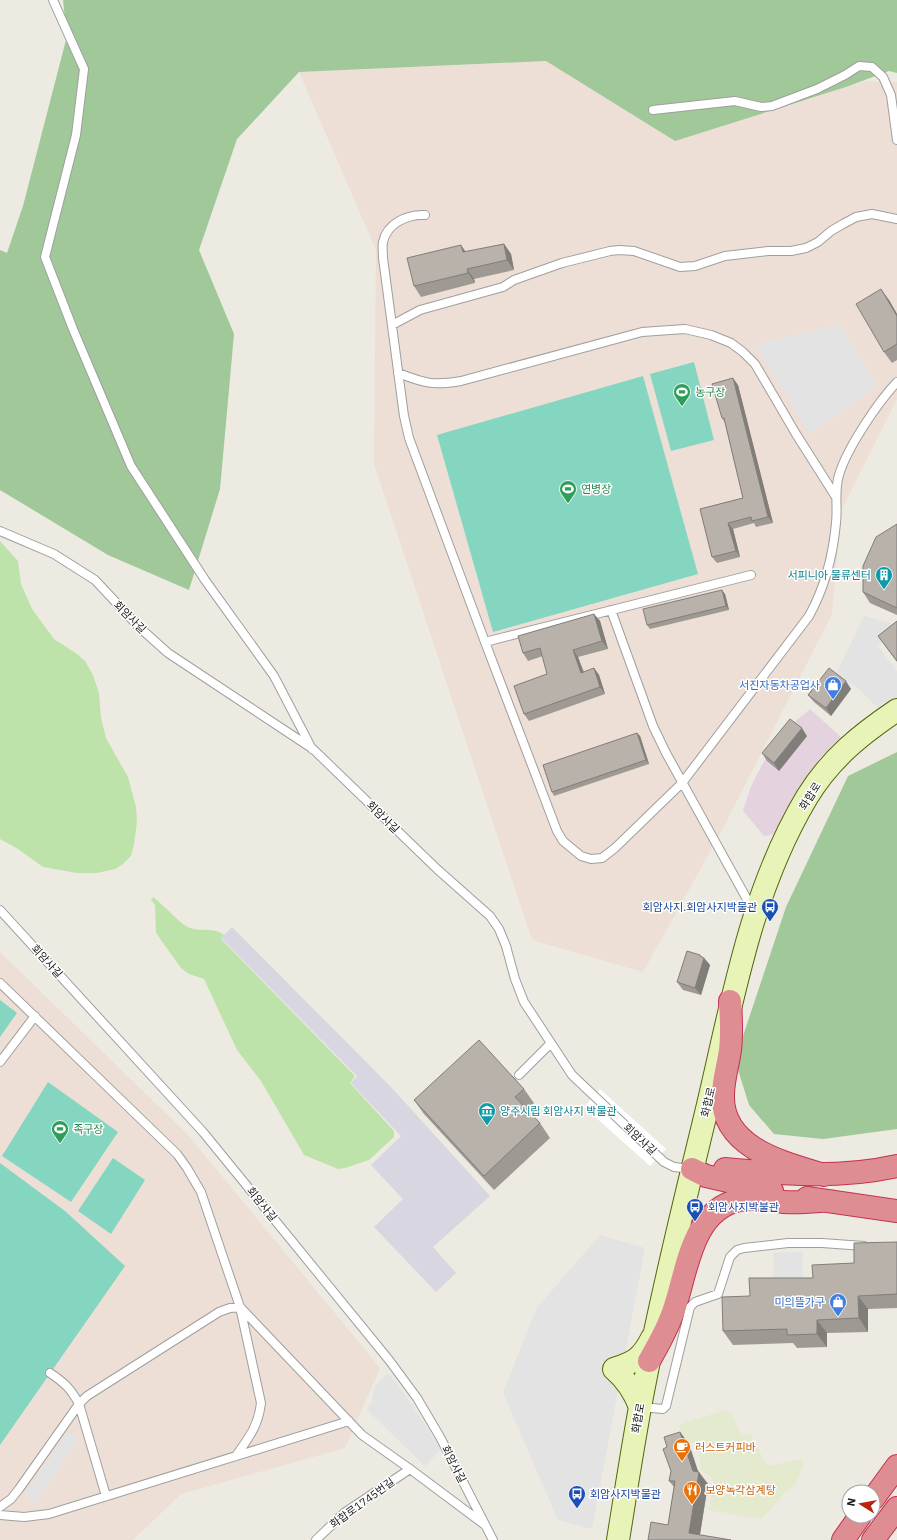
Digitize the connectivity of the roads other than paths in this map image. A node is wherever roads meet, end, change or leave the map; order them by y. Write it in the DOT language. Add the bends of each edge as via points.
graph roads {
  1 [pos="53,0"];
  2 [pos="653,110"];
  3 [pos="897,140"];
  4 [pos="425,215"];
  5 [pos="897,219"];
  6 [pos="392,325"];
  7 [pos="398,373"];
  8 [pos="897,382"];
  9 [pos="836,497"];
  10 [pos="0,532"];
  11 [pos="752,574"];
  12 [pos="611,610"];
  13 [pos="485,642"];
  14 [pos="897,710"];
  15 [pos="313,750"];
  16 [pos="682,783"];
  17 [pos="0,910"];
  18 [pos="755,915"];
  19 [pos="0,983"];
  20 [pos="730,1002"];
  21 [pos="35,1016"];
  22 [pos="550,1044"];
  23 [pos="0,1062"];
  24 [pos="519,1075"];
  25 [pos="897,1166"];
  26 [pos="692,1170"];
  27 [pos="824,1175"];
  28 [pos="821,1201"];
  29 [pos="897,1211"];
  30 [pos="873,1246"];
  31 [pos="240,1307"];
  32 [pos="656,1330"];
  33 [pos="649,1361"];
  34 [pos="50,1373"];
  35 [pos="79,1404"];
  36 [pos="640,1407"];
  37 [pos="349,1421"];
  38 [pos="236,1456"];
  39 [pos="897,1466"];
  40 [pos="410,1469"];
  41 [pos="881,1488"];
  42 [pos="106,1496"];
  43 [pos="0,1507"];
  44 [pos="897,1508"];
  45 [pos="0,1515"];
  46 [pos="854,1524"];
  47 [pos="486,1526"];
  48 [pos="316,1540"];
  49 [pos="493,1540"];
  50 [pos="618,1540"];
  51 [pos="843,1540"];
  52 [pos="873,1540"];
  1 -- 15 [label="lane" via="84,69 76,135 45,257 131,466 205,580 274,676"];
  2 -- 3 [label="lane" via="735,101 761,107 772,106 817,89 859,66 872,66 883,77 891,95"];
  4 -- 6 [label="lane" via="416,214 394,224 383,242"];
  5 -- 6 [label="lane" via="872,214 856,217 806,248 725,256 695,266 680,267 634,251 610,251 562,263 514,280 503,287 420,310"];
  6 -- 7 [label="lane"];
  7 -- 9 [label="lane" via="422,382 443,384 642,332 685,329 711,335 730,343 755,364"];
  7 -- 13 [label="lane" via="410,438"];
  8 -- 9 [label="lane" via="859,434 839,475"];
  9 -- 16 [label="lane" via="837,523 822,591 817,602"];
  10 -- 15 [label="lane, 회암사길" via="54,554 95,580 139,627 168,653"];
  11 -- 12 [label="lane"];
  12 -- 13 [label="lane"];
  12 -- 16 [label="lane" via="653,726"];
  13 -- 16 [label="lane" via="557,831 563,841 580,856 602,858"];
  14 -- 18 [label="main road, 화합로" via="846,748 831,763 812,791 775,861"];
  15 -- 22 [label="lane, 회암사길" via="490,916 504,940 524,1002"];
  16 -- 18 [label="lane"];
  17 -- 47 [label="lane, 회암사길" via="203,1132 389,1360 417,1398 440,1437"];
  18 -- 20 [label="main road, 화합로"];
  19 -- 21 [label="lane"];
  20 -- 26 [label="main road, 화합로"];
  20 -- 27 [label="highway" via="730,1048 723,1097 730,1124 738,1136 768,1156"];
  21 -- 23 [label="lane"];
  21 -- 31 [label="lane" via="162,1138 187,1168 201,1192"];
  22 -- 24 [label="lane"];
  22 -- 26 [label="lane, 회암사길" via="576,1080 664,1162 674,1167"];
  25 -- 27 [label="highway" via="859,1173"];
  26 -- 27 [label="highway" via="717,1168"];
  26 -- 28 [label="highway" via="706,1176"];
  26 -- 32 [label="main road, 화합로"];
  28 -- 29 [label="highway"];
  28 -- 33 [label="highway" via="751,1199 728,1204 712,1215 702,1228 692,1249 670,1320"];
  30 -- 36 [label="lane" via="800,1242 744,1248 733,1252 718,1294 695,1302 690,1307 666,1406 660,1410"];
  31 -- 35 [label="lane" via="219,1312 87,1396"];
  31 -- 37 [label="lane"];
  31 -- 38 [label="lane" via="261,1403 254,1429"];
  32 -- 33 [label="main road, 화합로"];
  32 -- 36 [label="main road" via="640,1357 614,1369 631,1386"];
  33 -- 36 [label="main road, 화합로"];
  34 -- 35 [label="lane" via="72,1390"];
  35 -- 42 [label="lane"];
  35 -- 43 [label="lane" via="19,1489"];
  36 -- 50 [label="main road, 화합로"];
  37 -- 38 [label="lane"];
  37 -- 40 [label="lane" via="362,1435"];
  38 -- 42 [label="lane"];
  39 -- 41 [label="highway"];
  40 -- 47 [label="lane"];
  40 -- 48 [label="lane, 화합로1745번길" via="344,1513"];
  42 -- 45 [label="lane" via="49,1514 24,1517"];
  44 -- 52 [label="highway"];
  46 -- 51 [label="highway"];
  47 -- 49 [label="lane"];
}
